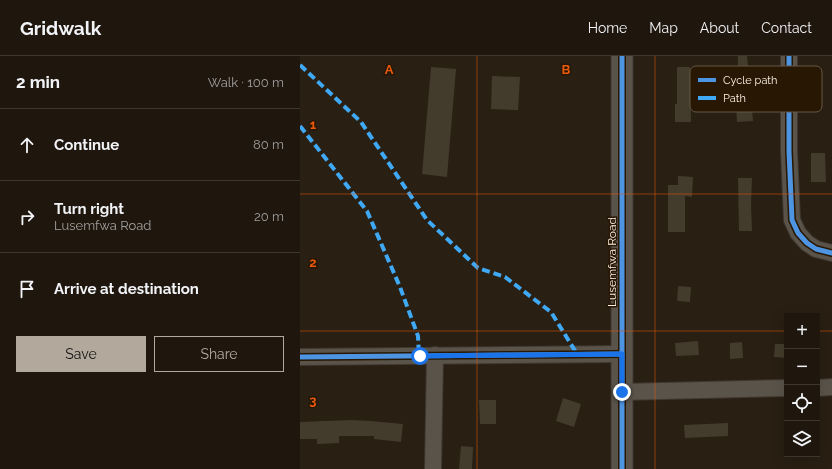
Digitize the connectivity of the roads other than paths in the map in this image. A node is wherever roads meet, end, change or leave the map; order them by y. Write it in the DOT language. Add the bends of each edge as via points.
graph roads {
  1 [pos="622,56"];
  2 [pos="789,56"];
  3 [pos="789,66"];
  4 [pos="790,112"];
  5 [pos="832,253"];
  6 [pos="622,354"];
  7 [pos="435,356"];
  8 [pos="300,357"];
  9 [pos="832,387"];
  10 [pos="784,388"];
  11 [pos="820,388"];
  12 [pos="622,392"];
  13 [pos="433,469"];
  14 [pos="622,469"];
  1 -- 6 [label="street, Lusemfwa Road"];
  2 -- 3 [label="street"];
  4 -- 5 [label="street" via="792,220 798,233 807,243"];
  6 -- 7 [label="street"];
  6 -- 12 [label="street, Lusemfwa Road"];
  7 -- 8 [label="street"];
  7 -- 13 [label="street"];
  9 -- 11 [label="street"];
  10 -- 12 [label="street"];
  12 -- 14 [label="street, Lusemfwa Road"];
}
